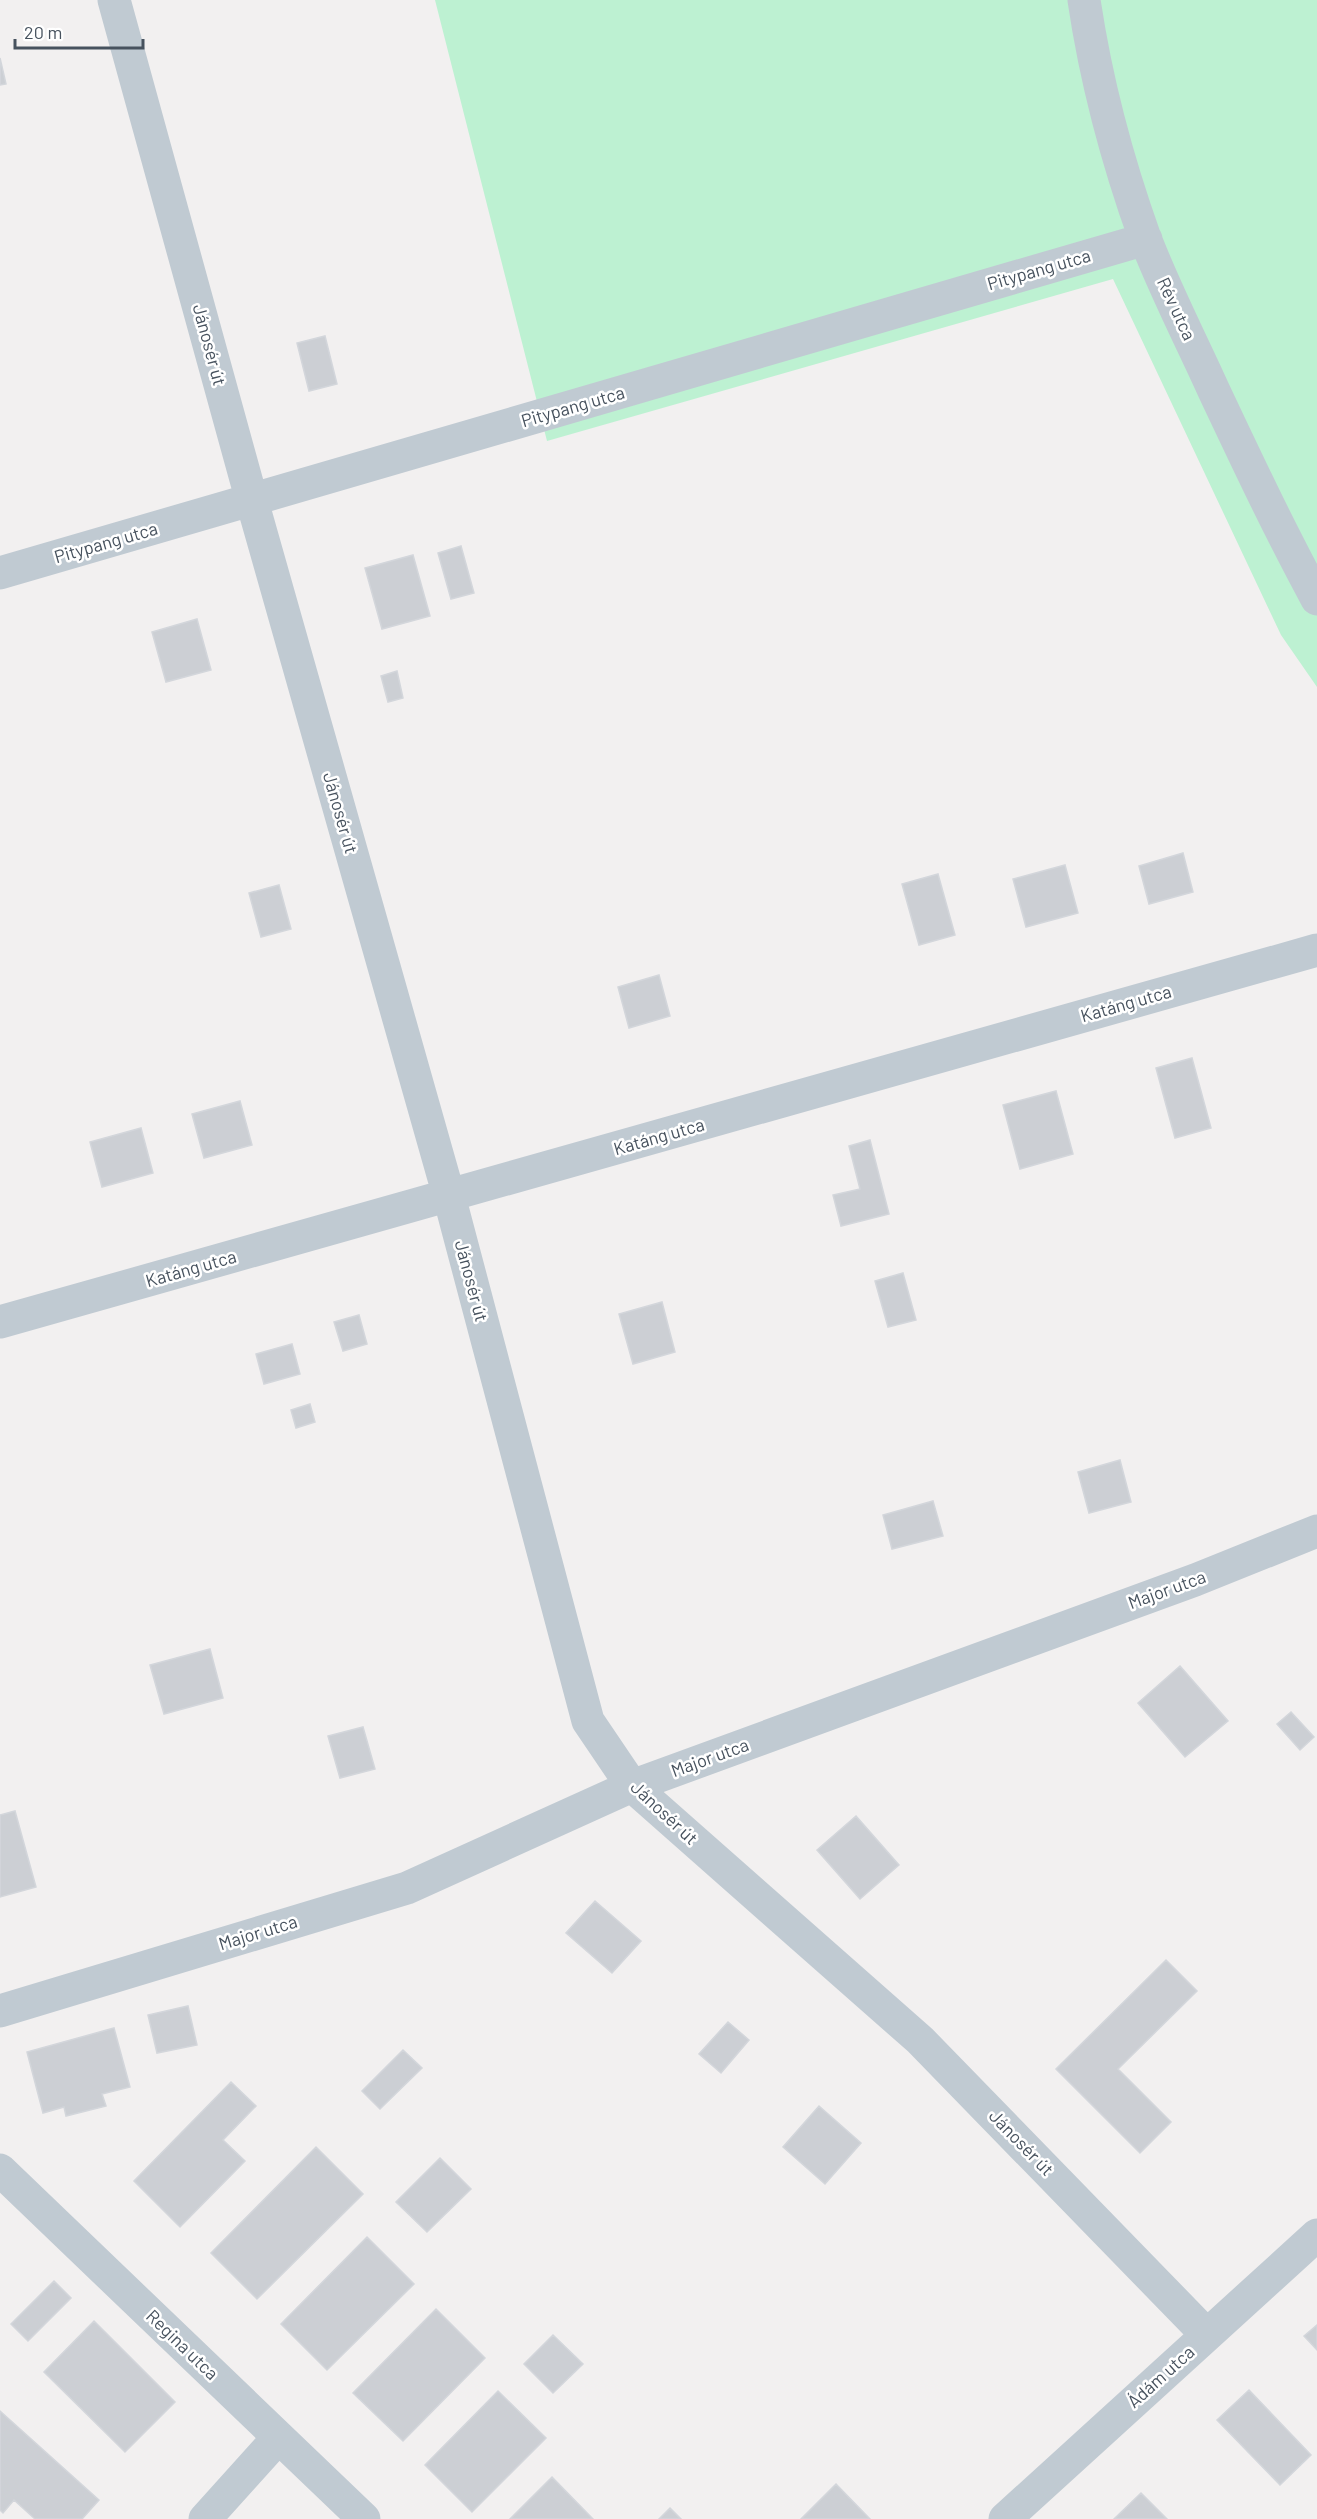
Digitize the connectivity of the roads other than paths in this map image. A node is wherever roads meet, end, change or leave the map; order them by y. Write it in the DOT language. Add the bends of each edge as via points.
graph roads {
  1 [pos="114,0"];
  2 [pos="1084,0"];
  3 [pos="1146,239"];
  4 [pos="252,501"];
  5 [pos="0,573"];
  6 [pos="1317,599"];
  7 [pos="1317,950"];
  8 [pos="449,1196"];
  9 [pos="0,1322"];
  10 [pos="1317,1531"];
  11 [pos="632,1786"];
  12 [pos="0,2011"];
  13 [pos="0,2170"];
  14 [pos="1317,2235"];
  15 [pos="1207,2335"];
  16 [pos="278,2438"];
  17 [pos="205,2519"];
  18 [pos="364,2519"];
  19 [pos="1005,2519"];
  1 -- 4 [label="street, Jánosér út"];
  2 -- 3 [label="street, Rév utca" via="1105,109"];
  3 -- 4 [label="street, Pitypang utca"];
  3 -- 6 [label="street, Rév utca" via="1236,438"];
  4 -- 5 [label="street, Pitypang utca"];
  4 -- 8 [label="street, Jánosér út"];
  7 -- 8 [label="street, Katáng utca"];
  8 -- 9 [label="street, Katáng utca"];
  8 -- 11 [label="street, Jánosér út" via="588,1721"];
  10 -- 11 [label="street, Major utca" via="1184,1584"];
  11 -- 12 [label="street, Major utca" via="407,1888"];
  11 -- 15 [label="street, Jánosér út" via="920,2040"];
  13 -- 16 [label="street, Regina utca"];
  14 -- 15 [label="street, Ádám utca"];
  15 -- 19 [label="street, Ádám utca"];
  16 -- 17 [label="street"];
  16 -- 18 [label="street, Regina utca"];
}
